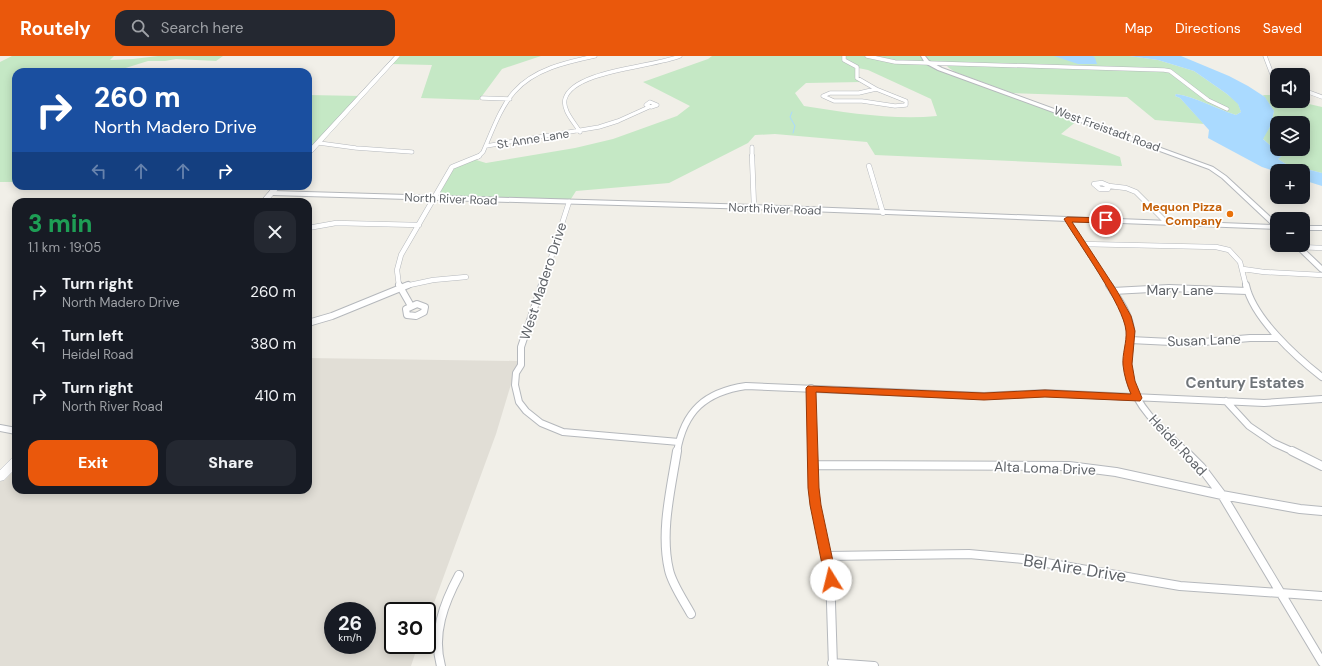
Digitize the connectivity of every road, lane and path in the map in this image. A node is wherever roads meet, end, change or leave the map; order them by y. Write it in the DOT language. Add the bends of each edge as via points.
graph roads {
  1 [pos="398,56"];
  2 [pos="595,56"];
  3 [pos="680,56"];
  4 [pos="844,56"];
  5 [pos="867,56"];
  6 [pos="923,56"];
  7 [pos="1265,56"];
  8 [pos="927,62"];
  9 [pos="1270,69"];
  10 [pos="876,89"];
  11 [pos="1310,93"];
  12 [pos="1322,97"];
  13 [pos="482,98"];
  14 [pos="510,99"];
  15 [pos="649,107"];
  16 [pos="1227,110"];
  17 [pos="580,132"];
  18 [pos="318,143"];
  19 [pos="486,146"];
  20 [pos="752,147"];
  21 [pos="312,150"];
  22 [pos="412,152"];
  23 [pos="869,166"];
  24 [pos="1109,186"];
  25 [pos="275,190"];
  26 [pos="272,193"];
  27 [pos="267,198"];
  28 [pos="434,198"];
  29 [pos="569,202"];
  30 [pos="754,207"];
  31 [pos="882,213"];
  32 [pos="1067,219"];
  33 [pos="1270,220"];
  34 [pos="1166,222"];
  35 [pos="418,226"];
  36 [pos="1270,226"];
  37 [pos="312,227"];
  38 [pos="1310,228"];
  39 [pos="1322,228"];
  40 [pos="1083,244"];
  41 [pos="1310,247"];
  42 [pos="1322,248"];
  43 [pos="1304,252"];
  44 [pos="1243,269"];
  45 [pos="1322,270"];
  46 [pos="1322,275"];
  47 [pos="466,277"];
  48 [pos="400,288"];
  49 [pos="1113,291"];
  50 [pos="1247,291"];
  51 [pos="411,306"];
  52 [pos="312,322"];
  53 [pos="1278,338"];
  54 [pos="1130,340"];
  55 [pos="1322,377"];
  56 [pos="811,388"];
  57 [pos="1137,398"];
  58 [pos="1322,399"];
  59 [pos="1226,401"];
  60 [pos="0,428"];
  61 [pos="12,430"];
  62 [pos="679,442"];
  63 [pos="12,465"];
  64 [pos="812,465"];
  65 [pos="1322,466"];
  66 [pos="0,477"];
  67 [pos="1222,495"];
  68 [pos="1322,510"];
  69 [pos="827,556"];
  70 [pos="460,575"];
  71 [pos="1280,594"];
  72 [pos="1322,596"];
  73 [pos="691,614"];
  74 [pos="1322,662"];
  75 [pos="833,665"];
  76 [pos="441,666"];
  77 [pos="874,666"];
  1 -- 18 [label="main road"];
  2 -- 14 [label="street" via="559,65 537,74 520,86"];
  3 -- 17 [label="street" via="600,74 572,88 567,94 565,107"];
  4 -- 10 [label="street" via="844,60 857,67 856,76 859,80"];
  5 -- 8 [label="street" via="891,62"];
  6 -- 8 [label="street, West Freistadt Road"];
  7 -- 9 [label="street"];
  8 -- 16 [label="street" via="1170,71 1208,100"];
  8 -- 33 [label="street, West Freistadt Road" via="940,70 1208,167"];
  10 -- 10 [label="street" via="859,93 830,93 823,96 828,100 868,102 897,107 906,105 906,101"];
  11 -- 12 [label="street"];
  13 -- 14 [label="street"];
  14 -- 19 [label="street"];
  15 -- 17 [label="street, St Anne Lane" via="608,124"];
  17 -- 19 [label="street, St Anne Lane"];
  18 -- 21 [label="main road"];
  18 -- 22 [label="street"];
  19 -- 28 [label="street" via="478,157 452,168"];
  20 -- 30 [label="street"];
  23 -- 31 [label="street"];
  24 -- 34 [label="street" via="1136,192"];
  25 -- 26 [label="main road"];
  26 -- 27 [label="main road"];
  26 -- 28 [label="street, North River Road"];
  28 -- 29 [label="street, North River Road"];
  28 -- 35 [label="street"];
  29 -- 30 [label="street, North River Road"];
  29 -- 62 [label="street, West Madero Drive" via="521,347 521,365 515,380 516,394 526,411 554,429 577,434"];
  30 -- 31 [label="street, North River Road"];
  31 -- 32 [label="street, North River Road"];
  32 -- 34 [label="street, North River Road"];
  32 -- 40 [label="street, Heidel Road"];
  34 -- 36 [label="street, North River Road"];
  35 -- 37 [label="street" via="336,223"];
  35 -- 48 [label="street" via="396,268"];
  38 -- 39 [label="street"];
  40 -- 44 [label="street" via="1220,247 1234,254"];
  40 -- 49 [label="street, Heidel Road"];
  41 -- 42 [label="street"];
  43 -- 45 [label="street"];
  44 -- 46 [label="street"];
  44 -- 50 [label="street"];
  47 -- 48 [label="street" via="430,280"];
  48 -- 51 [label="street"];
  48 -- 52 [label="street"];
  49 -- 50 [label="street, Mary Lane" via="1176,288"];
  49 -- 54 [label="street, Heidel Road" via="1128,318"];
  50 -- 53 [label="street"];
  53 -- 54 [label="street, Susan Lane" via="1192,343"];
  53 -- 55 [label="street"];
  54 -- 57 [label="street, Heidel Road" via="1130,381"];
  56 -- 57 [label="street" via="984,396 1045,393"];
  56 -- 62 [label="street" via="746,386 714,395 693,411 686,421"];
  56 -- 64 [label="street"];
  57 -- 59 [label="street"];
  57 -- 67 [label="street, Heidel Road" via="1154,421 1201,467"];
  58 -- 59 [label="street" via="1264,403"];
  59 -- 65 [label="street" via="1249,426 1274,443"];
  60 -- 61 [label="street"];
  62 -- 73 [label="street" via="666,531 666,554 669,572"];
  63 -- 66 [label="main road"];
  64 -- 67 [label="street, Alta Loma Drive" via="1069,466 1116,472"];
  64 -- 69 [label="street" via="815,505"];
  67 -- 68 [label="street, Alta Loma Drive" via="1300,509"];
  67 -- 71 [label="street, Heidel Road"];
  69 -- 71 [label="street, Bel Aire Drive" via="969,554 1023,559 1180,586"];
  69 -- 75 [label="street" via="832,594"];
  70 -- 76 [label="street" via="439,625 437,644"];
  71 -- 72 [label="street, Bel Aire Drive"];
  71 -- 74 [label="street, Heidel Road"];
  75 -- 77 [label="street"];
}
